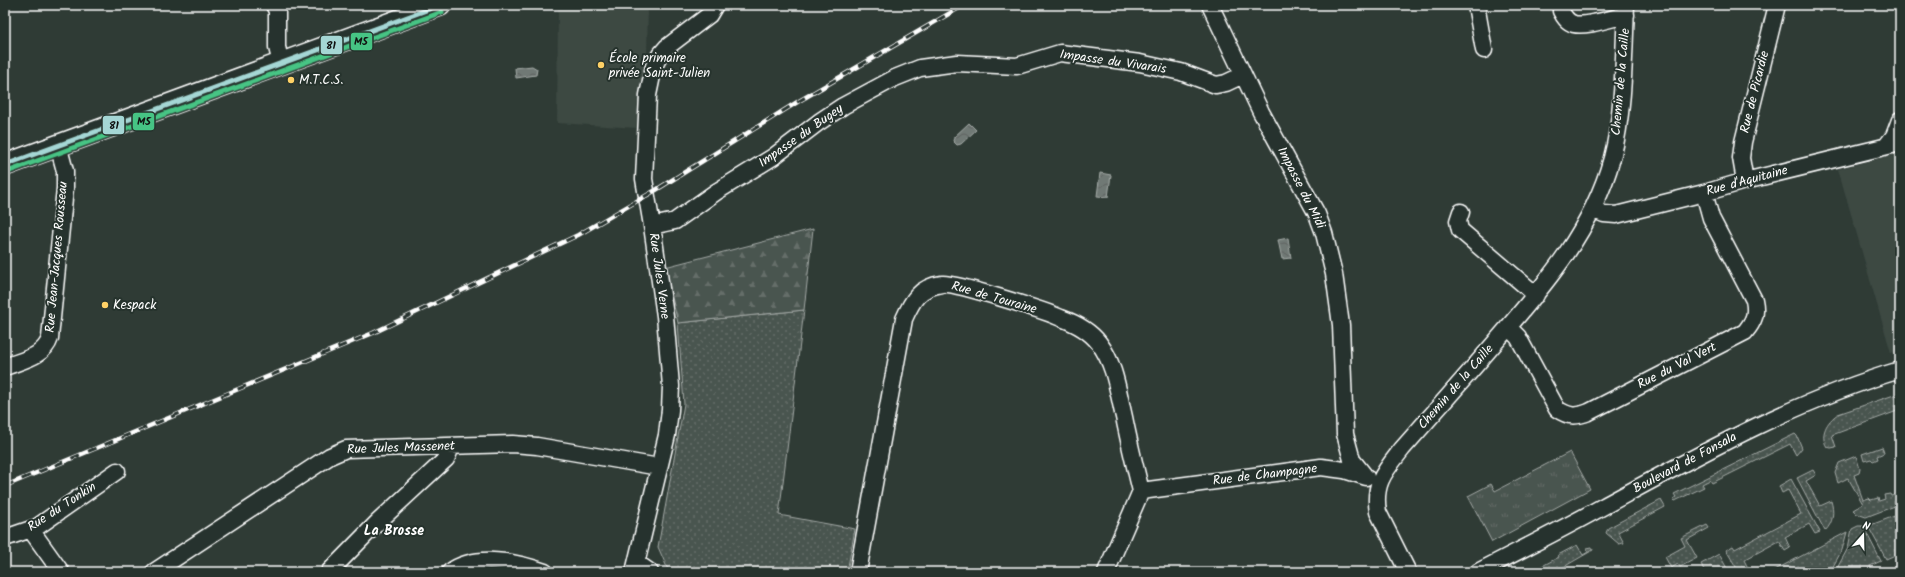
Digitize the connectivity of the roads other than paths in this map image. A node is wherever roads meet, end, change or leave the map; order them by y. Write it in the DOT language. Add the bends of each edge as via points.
graph roads {
  1 [pos="274,5"];
  2 [pos="440,5"];
  3 [pos="715,5"];
  4 [pos="1210,5"];
  5 [pos="1476,5"];
  6 [pos="1777,5"];
  7 [pos="1626,10"];
  8 [pos="1561,11"];
  9 [pos="1484,50"];
  10 [pos="957,63"];
  11 [pos="281,64"];
  12 [pos="1243,75"];
  13 [pos="1900,120"];
  14 [pos="1894,144"];
  15 [pos="58,146"];
  16 [pos="5,165"];
  17 [pos="1745,181"];
  18 [pos="1704,193"];
  19 [pos="1594,210"];
  20 [pos="1461,212"];
  21 [pos="652,226"];
  22 [pos="1536,294"];
  23 [pos="1508,327"];
  24 [pos="5,367"];
  25 [pos="1900,370"];
  26 [pos="449,446"];
  27 [pos="659,467"];
  28 [pos="117,471"];
  29 [pos="1364,476"];
  30 [pos="1378,482"];
  31 [pos="1140,491"];
  32 [pos="31,530"];
  33 [pos="5,538"];
  34 [pos="636,568"];
  35 [pos="61,572"];
  36 [pos="154,572"];
  37 [pos="329,572"];
  38 [pos="450,572"];
  39 [pos="545,572"];
  40 [pos="650,572"];
  41 [pos="858,572"];
  42 [pos="1106,572"];
  43 [pos="1408,572"];
  44 [pos="1478,572"];
  1 -- 11 [label="street" via="277,11 277,47"];
  2 -- 11 [label="main road"];
  3 -- 21 [label="street, Rue Jules Verne" via="709,15 667,47 660,55 650,78 645,126 644,179"];
  4 -- 12 [label="street, Impasse du Midi"];
  5 -- 9 [label="street"];
  6 -- 17 [label="street, Rue de Picardie" via="1742,142 1741,158"];
  7 -- 8 [label="street, Chemin de la Caille" via="1580,25 1572,24 1565,19"];
  7 -- 19 [label="street, Chemin de la Caille" via="1619,123 1612,158"];
  10 -- 12 [label="street, Impasse du Vivarais" via="1017,66 1060,53 1181,72 1216,85"];
  10 -- 21 [label="street, Impasse du Bugey" via="920,68 895,78 831,114 773,157 675,221"];
  11 -- 15 [label="main road"];
  12 -- 29 [label="street, Impasse du Midi" via="1317,214 1324,233 1334,274 1341,330 1345,434 1352,460"];
  13 -- 14 [label="street"];
  14 -- 17 [label="street, Rue d'Aquitaine"];
  15 -- 16 [label="main road"];
  15 -- 24 [label="street, Rue Jean-Jacques Rousseau" via="65,171 65,188 50,338 42,352"];
  17 -- 18 [label="street, Rue d'Aquitaine"];
  18 -- 19 [label="street, Rue d'Aquitaine" via="1616,215"];
  18 -- 23 [label="street, Rue du Val Vert" via="1711,218 1754,300 1756,312 1753,323 1745,332 1577,416 1565,415 1557,409 1518,337"];
  19 -- 22 [label="street, Chemin de la Caille" via="1574,243"];
  20 -- 22 [label="street" via="1458,221 1460,230"];
  21 -- 27 [label="street, Rue Jules Verne" via="665,316 671,386 669,425"];
  22 -- 23 [label="street, Chemin de la Caille"];
  23 -- 30 [label="street, Chemin de la Caille" via="1386,469"];
  25 -- 44 [label="street, Boulevard de Fonsala" via="1841,390 1760,424"];
  26 -- 27 [label="street, Rue Jules Massenet" via="537,446"];
  26 -- 36 [label="street, Rue Jules Massenet" via="340,450"];
  26 -- 37 [label="street" via="446,459"];
  27 -- 34 [label="street, Rue Jules Verne"];
  28 -- 32 [label="street, Rue du Tonkin"];
  29 -- 30 [label="street, Rue de Champagne"];
  29 -- 31 [label="street, Rue de Champagne" via="1321,467"];
  30 -- 43 [label="street" via="1378,512"];
  31 -- 41 [label="street, Rue de Touraine" via="1116,380 1110,360 1098,342 1084,329 1054,315 965,288 943,284 926,289 913,299 904,319"];
  31 -- 42 [label="street"];
  32 -- 33 [label="street, Rue du Tonkin"];
  32 -- 35 [label="street"];
  34 -- 40 [label="street"];
  38 -- 39 [label="street" via="477,562 498,562"];
}
